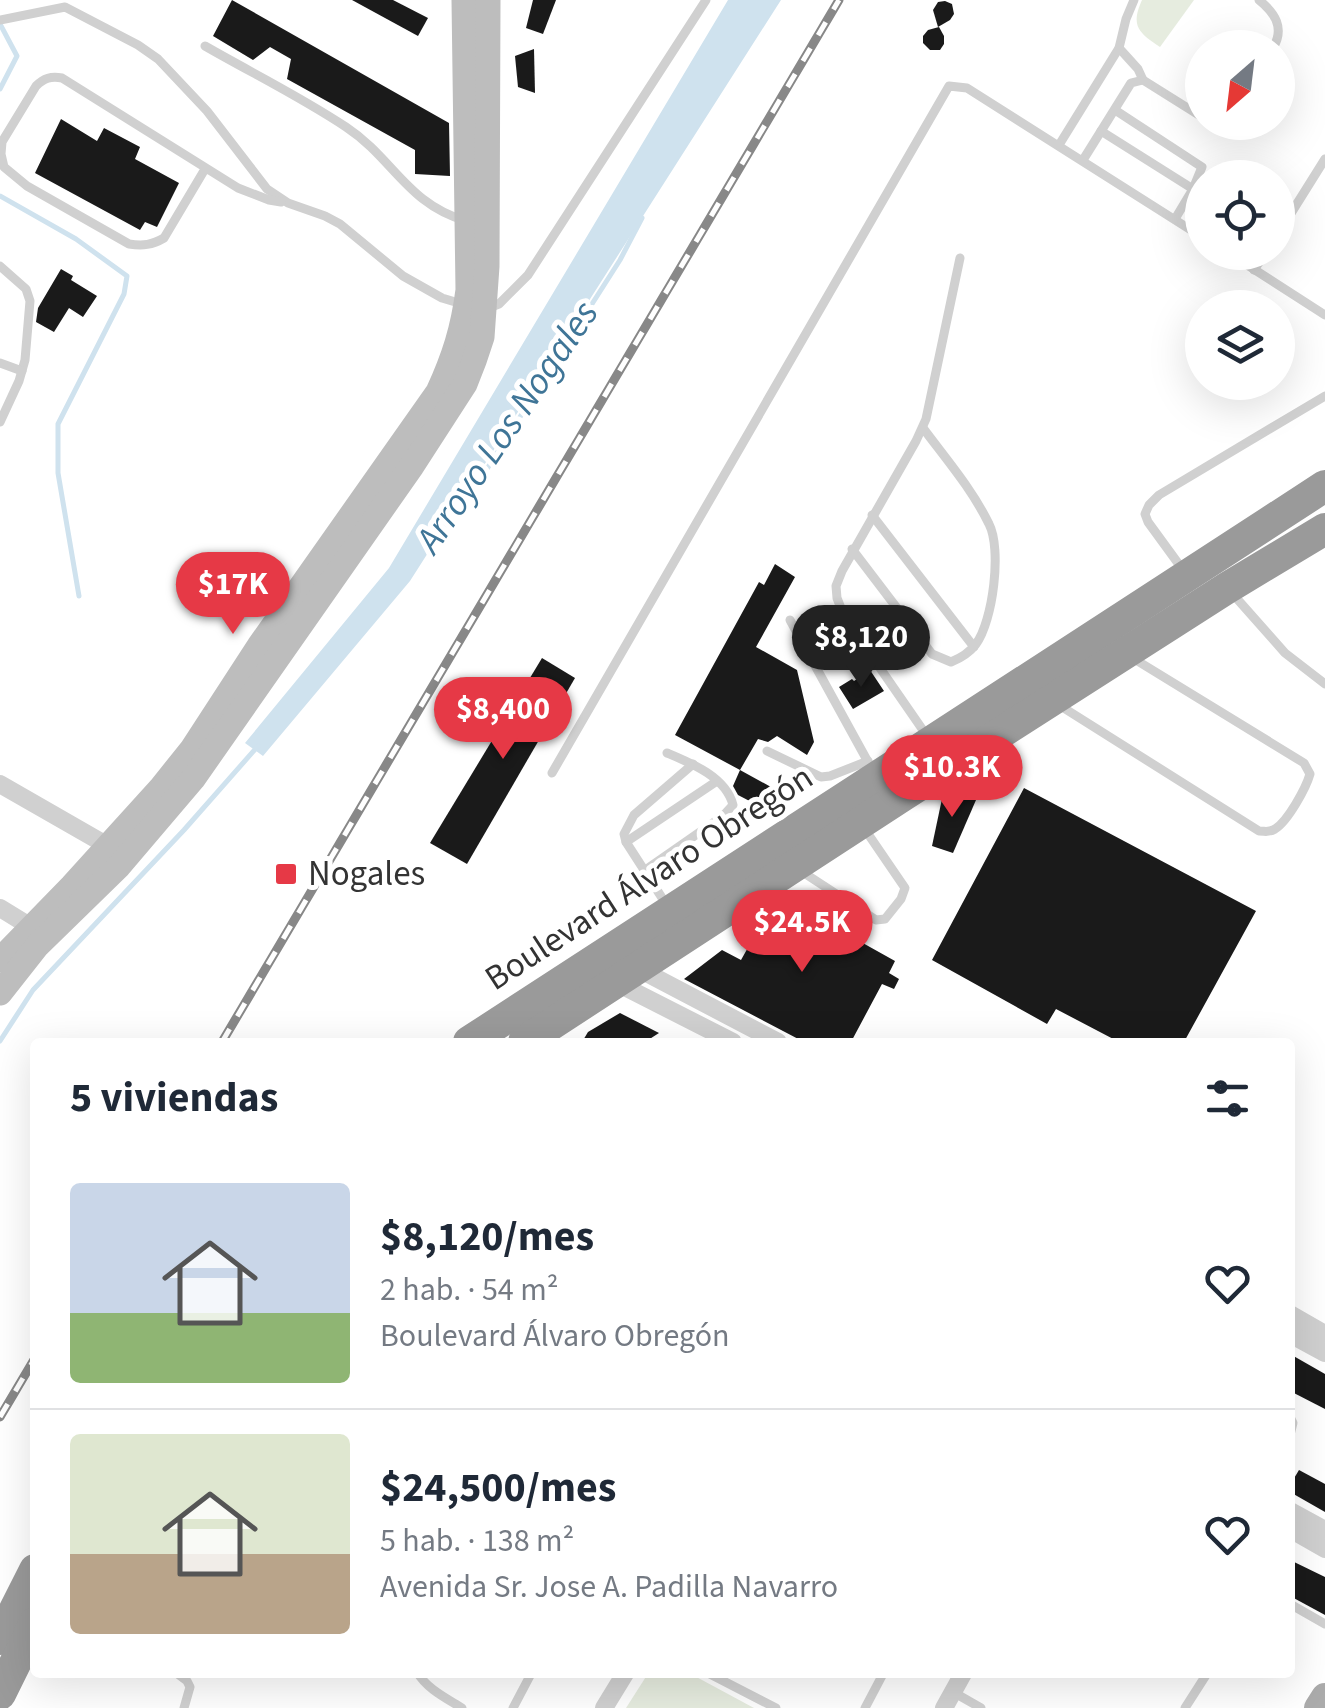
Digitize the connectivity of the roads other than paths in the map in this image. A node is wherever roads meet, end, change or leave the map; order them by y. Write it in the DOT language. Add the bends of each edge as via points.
graph roads {
  1 [pos="464,0"];
  2 [pos="488,0"];
  3 [pos="706,0"];
  4 [pos="1134,0"];
  5 [pos="1259,0"];
  6 [pos="0,20"];
  7 [pos="1280,30"];
  8 [pos="205,46"];
  9 [pos="1119,48"];
  10 [pos="1142,80"];
  11 [pos="1185,107"];
  12 [pos="1115,110"];
  13 [pos="1101,131"];
  14 [pos="1059,145"];
  15 [pos="1325,159"];
  16 [pos="1084,160"];
  17 [pos="1193,160"];
  18 [pos="205,169"];
  19 [pos="1185,185"];
  20 [pos="288,203"];
  21 [pos="1185,203"];
  22 [pos="1295,207"];
  23 [pos="1175,219"];
  24 [pos="468,222"];
  25 [pos="1185,226"];
  26 [pos="960,258"];
  27 [pos="0,266"];
  28 [pos="1254,270"];
  29 [pos="476,308"];
  30 [pos="1325,315"];
  31 [pos="0,362"];
  32 [pos="22,371"];
  33 [pos="1325,396"];
  34 [pos="0,422"];
  35 [pos="923,428"];
  36 [pos="1325,486"];
  37 [pos="872,515"];
  38 [pos="1325,529"];
  39 [pos="852,549"];
  40 [pos="1188,576"];
  41 [pos="1227,588"];
  42 [pos="790,620"];
  43 [pos="974,647"];
  44 [pos="1125,654"];
  45 [pos="1325,684"];
  46 [pos="1052,701"];
  47 [pos="924,747"];
  48 [pos="767,751"];
  49 [pos="667,753"];
  50 [pos="693,764"];
  51 [pos="872,769"];
  52 [pos="552,773"];
  53 [pos="717,781"];
  54 [pos="0,784"];
  55 [pos="862,824"];
  56 [pos="626,842"];
  57 [pos="108,846"];
  58 [pos="789,852"];
  59 [pos="644,870"];
  60 [pos="0,908"];
  61 [pos="671,910"];
  62 [pos="31,927"];
  63 [pos="0,960"];
  64 [pos="616,964"];
  65 [pos="0,993"];
  66 [pos="477,1038"];
  67 [pos="529,1038"];
  68 [pos="727,1038"];
  69 [pos="770,1038"];
  70 [pos="1295,1317"];
  71 [pos="1325,1334"];
  72 [pos="1295,1337"];
  73 [pos="1325,1353"];
  74 [pos="1295,1513"];
  75 [pos="1325,1530"];
  76 [pos="1295,1532"];
  77 [pos="1325,1549"];
  78 [pos="30,1580"];
  79 [pos="1295,1607"];
  80 [pos="1325,1624"];
  81 [pos="30,1633"];
  82 [pos="0,1638"];
  83 [pos="183,1678"];
  84 [pos="420,1678"];
  85 [pos="529,1678"];
  86 [pos="622,1678"];
  87 [pos="718,1678"];
  88 [pos="881,1678"];
  89 [pos="1204,1678"];
  90 [pos="0,1694"];
  91 [pos="1325,1697"];
  92 [pos="949,1700"];
  93 [pos="184,1708"];
  94 [pos="462,1708"];
  95 [pos="512,1708"];
  96 [pos="604,1708"];
  97 [pos="776,1708"];
  98 [pos="865,1708"];
  99 [pos="981,1708"];
  100 [pos="1185,1708"];
  101 [pos="1318,1708"];
  1 -- 24 [label="main road"];
  2 -- 29 [label="main road" via="487,266"];
  3 -- 29 [label="lane" via="528,275 499,304"];
  4 -- 9 [label="lane"];
  5 -- 7 [label="lane"];
  6 -- 20 [label="lane" via="65,7 138,45 207,111 267,189"];
  8 -- 24 [label="lane" via="346,127 415,195"];
  9 -- 10 [label="lane"];
  9 -- 14 [label="lane"];
  10 -- 11 [label="lane"];
  10 -- 12 [label="lane" via="1131,83"];
  12 -- 13 [label="lane"];
  12 -- 17 [label="lane"];
  13 -- 16 [label="lane"];
  13 -- 19 [label="lane"];
  14 -- 16 [label="lane"];
  14 -- 52 [label="lane" via="967,88 951,85 943,92"];
  15 -- 22 [label="lane"];
  16 -- 23 [label="lane"];
  18 -- 18 [label="lane" via="54,76 30,94 2,142 4,168 14,178 142,246 164,238"];
  18 -- 20 [label="lane" via="251,194"];
  20 -- 29 [label="lane" via="340,224 422,288"];
  21 -- 23 [label="lane"];
  23 -- 25 [label="lane"];
  24 -- 29 [label="main road"];
  26 -- 35 [label="lane"];
  27 -- 32 [label="lane" via="30,301"];
  28 -- 30 [label="lane"];
  29 -- 57 [label="main road" via="418,422 192,748"];
  29 -- 65 [label="main road" via="482,337 465,384 232,726 155,826"];
  31 -- 32 [label="lane"];
  32 -- 34 [label="lane"];
  33 -- 40 [label="lane" via="1149,505 1148,522"];
  35 -- 37 [label="lane"];
  35 -- 43 [label="lane" via="992,528 992,596"];
  36 -- 40 [label="highway, Boulevard Álvaro Obregón"];
  37 -- 39 [label="lane"];
  37 -- 43 [label="lane"];
  38 -- 41 [label="highway, Boulevard Álvaro Obregón"];
  39 -- 43 [label="lane" via="932,654 952,662"];
  39 -- 47 [label="lane" via="837,598"];
  40 -- 47 [label="highway, Boulevard Álvaro Obregón"];
  41 -- 44 [label="highway, Boulevard Álvaro Obregón"];
  41 -- 45 [label="lane" via="1285,653"];
  42 -- 51 [label="lane"];
  44 -- 46 [label="highway, Boulevard Álvaro Obregón"];
  44 -- 46 [label="lane" via="1304,764 1307,787 1278,827 1258,830"];
  46 -- 55 [label="highway, Boulevard Álvaro Obregón"];
  47 -- 51 [label="highway, Boulevard Álvaro Obregón"];
  47 -- 55 [label="highway" via="884,784"];
  48 -- 51 [label="lane" via="821,777"];
  49 -- 50 [label="lane"];
  50 -- 53 [label="lane"];
  50 -- 56 [label="lane" via="634,815"];
  51 -- 58 [label="highway, Boulevard Álvaro Obregón"];
  53 -- 56 [label="lane"];
  53 -- 59 [label="lane" via="733,799 730,810"];
  54 -- 57 [label="street"];
  55 -- 58 [label="highway, Boulevard Álvaro Obregón"];
  55 -- 58 [label="lane" via="905,888 881,921"];
  56 -- 59 [label="lane"];
  57 -- 62 [label="main road"];
  58 -- 61 [label="highway, Boulevard Álvaro Obregón"];
  58 -- 64 [label="highway, Boulevard Álvaro Obregón"];
  59 -- 61 [label="lane"];
  60 -- 62 [label="street"];
  61 -- 64 [label="highway, Boulevard Álvaro Obregón"];
  62 -- 63 [label="main road"];
  64 -- 66 [label="highway, Boulevard Álvaro Obregón"];
  64 -- 67 [label="highway, Boulevard Álvaro Obregón"];
  64 -- 68 [label="street"];
  64 -- 69 [label="street"];
  70 -- 71 [label="street"];
  72 -- 73 [label="street"];
  74 -- 75 [label="street"];
  76 -- 77 [label="street"];
  78 -- 82 [label="highway"];
  79 -- 80 [label="lane"];
  81 -- 90 [label="highway"];
  83 -- 93 [label="lane" via="190,1688"];
  84 -- 94 [label="lane"];
  85 -- 95 [label="lane"];
  86 -- 96 [label="street"];
  87 -- 97 [label="lane"];
  88 -- 98 [label="lane"];
  89 -- 100 [label="lane"];
  91 -- 101 [label="main road"];
  92 -- 99 [label="lane"];
}
